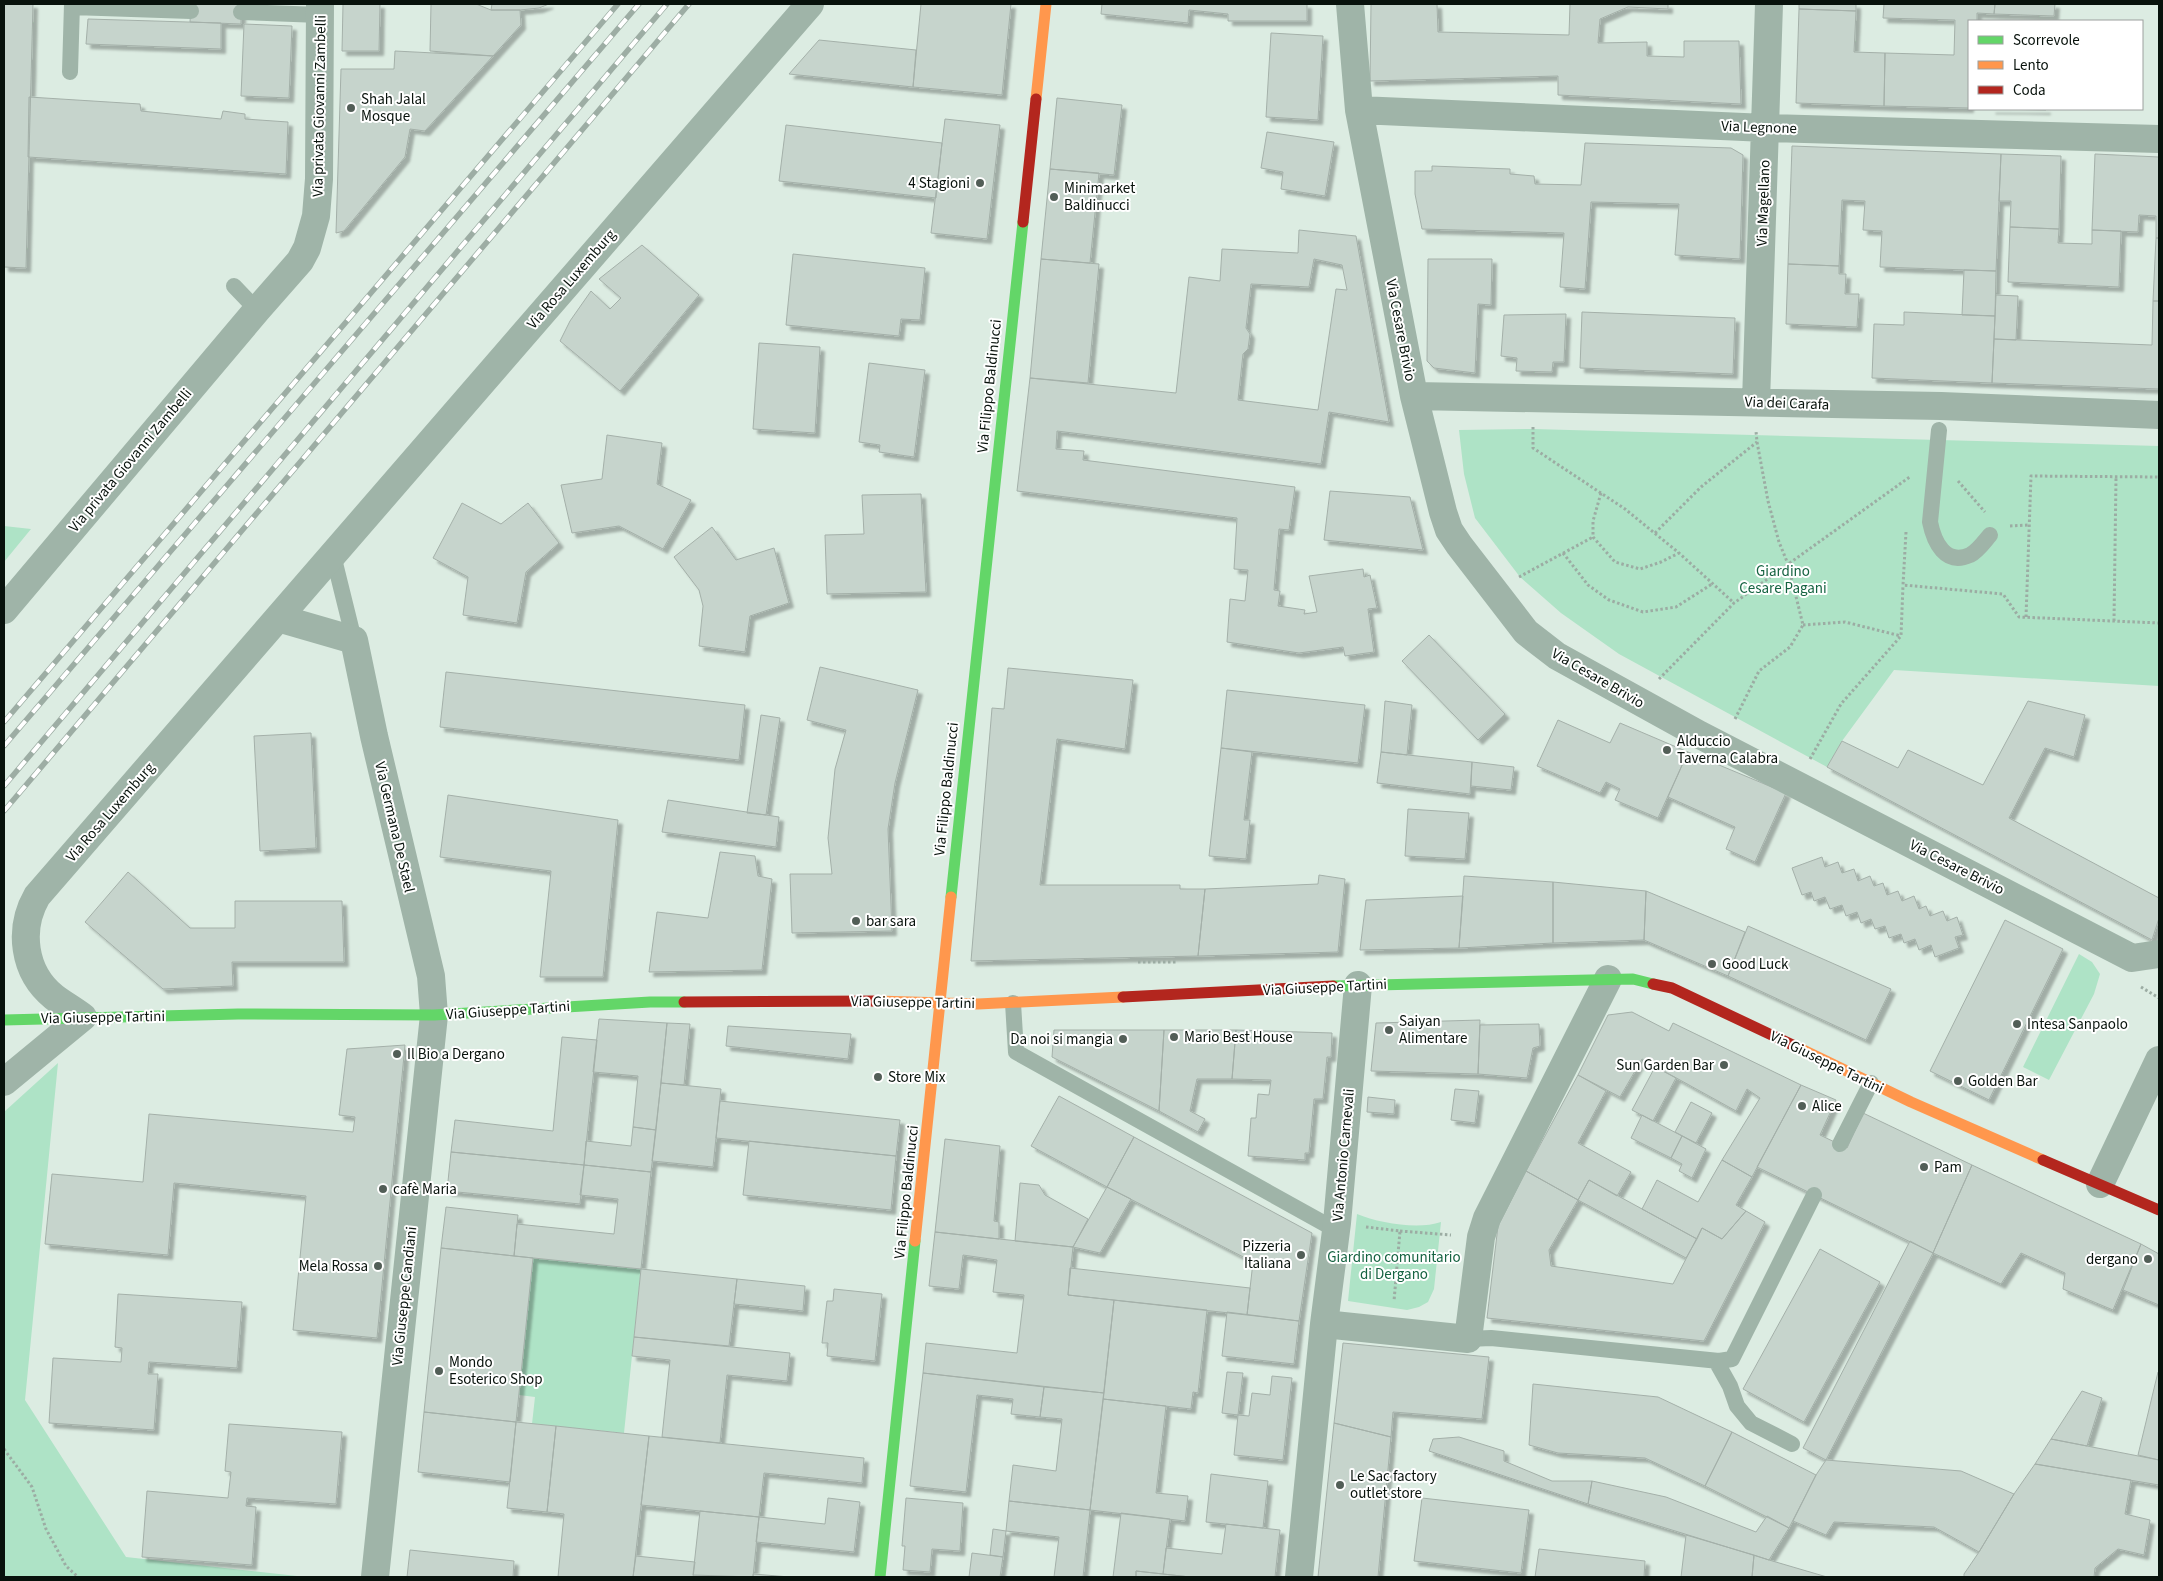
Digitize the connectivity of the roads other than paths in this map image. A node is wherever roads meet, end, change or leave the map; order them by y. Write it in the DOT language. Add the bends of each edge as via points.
graph roads {
  1 [pos="810,4"];
  2 [pos="1046,4"];
  3 [pos="1350,4"];
  4 [pos="1769,4"];
  5 [pos="72,5"];
  6 [pos="172,7"];
  7 [pos="320,10"];
  8 [pos="191,11"];
  9 [pos="241,12"];
  10 [pos="70,72"];
  11 [pos="1359,110"];
  12 [pos="1766,128"];
  13 [pos="2159,139"];
  14 [pos="234,286"];
  15 [pos="257,310"];
  16 [pos="1414,396"];
  17 [pos="1756,414"];
  18 [pos="2159,415"];
  19 [pos="1938,430"];
  20 [pos="1990,535"];
  21 [pos="333,555"];
  22 [pos="4,610"];
  23 [pos="278,618"];
  24 [pos="354,640"];
  25 [pos="2159,954"];
  26 [pos="1608,980"];
  27 [pos="1358,985"];
  28 [pos="941,1002"];
  29 [pos="1013,1002"];
  30 [pos="434,1015"];
  31 [pos="83,1017"];
  32 [pos="4,1020"];
  33 [pos="2159,1060"];
  34 [pos="4,1082"];
  35 [pos="1871,1083"];
  36 [pos="1840,1144"];
  37 [pos="2100,1184"];
  38 [pos="1814,1195"];
  39 [pos="2159,1210"];
  40 [pos="1348,1228"];
  41 [pos="1324,1324"];
  42 [pos="1468,1339"];
  43 [pos="1716,1361"];
  44 [pos="1792,1444"];
  45 [pos="375,1577"];
  46 [pos="880,1577"];
  47 [pos="1299,1577"];
  1 -- 21 [label="street, Via Rosa Luxemburg"];
  2 -- 28 [label="street, Via Filippo Baldinucci"];
  3 -- 11 [label="street, Via Cesare Brivio"];
  4 -- 12 [label="street, Via Magellano"];
  5 -- 6 [label="lane"];
  5 -- 10 [label="lane"];
  6 -- 8 [label="lane"];
  7 -- 9 [label="lane"];
  7 -- 15 [label="street, Via privata Giovanni Zambelli" via="316,216 300,262"];
  11 -- 12 [label="street, Via Legnone"];
  11 -- 16 [label="street, Via Cesare Brivio"];
  12 -- 13 [label="street, Via Legnone"];
  12 -- 17 [label="street, Via Magellano"];
  14 -- 15 [label="lane"];
  15 -- 22 [label="street, Via privata Giovanni Zambelli"];
  16 -- 17 [label="street, Via dei Carafa"];
  16 -- 25 [label="street, Via Cesare Brivio" via="1449,530 1526,632 1556,656 1700,735 2132,958"];
  17 -- 18 [label="street, Via dei Carafa"];
  19 -- 20 [label="lane" via="1930,522 1938,547 1956,557 1969,555"];
  21 -- 23 [label="street, Via Rosa Luxemburg"];
  21 -- 24 [label="lane"];
  23 -- 24 [label="street"];
  23 -- 31 [label="street, Via Rosa Luxemburg" via="32,904 25,936 31,965 53,997"];
  24 -- 30 [label="street, Via Germana De Stael" via="431,976"];
  26 -- 27 [label="street, Via Giuseppe Tartini"];
  26 -- 35 [label="street, Via Giuseppe Tartini" via="1633,979 1672,988"];
  26 -- 42 [label="street" via="1486,1218"];
  27 -- 29 [label="street, Via Giuseppe Tartini"];
  27 -- 40 [label="street, Via Antonio Carnevali"];
  28 -- 29 [label="street, Via Giuseppe Tartini"];
  28 -- 30 [label="street, Via Giuseppe Tartini" via="650,1002"];
  28 -- 46 [label="street, Via Filippo Baldinucci"];
  29 -- 40 [label="lane" via="1016,1052"];
  30 -- 31 [label="street, Via Giuseppe Tartini"];
  30 -- 45 [label="street, Via Giuseppe Candiani"];
  31 -- 32 [label="street, Via Giuseppe Tartini"];
  31 -- 34 [label="street"];
  33 -- 37 [label="street"];
  35 -- 36 [label="lane"];
  35 -- 37 [label="street, Via Giuseppe Tartini"];
  37 -- 39 [label="street, Via Giuseppe Tartini"];
  38 -- 43 [label="lane" via="1732,1359"];
  40 -- 41 [label="street, Via Antonio Carnevali"];
  41 -- 42 [label="street"];
  41 -- 47 [label="street, Via Antonio Carnevali"];
  42 -- 43 [label="lane" via="1491,1338"];
  43 -- 44 [label="lane" via="1737,1406 1751,1423"];
}
